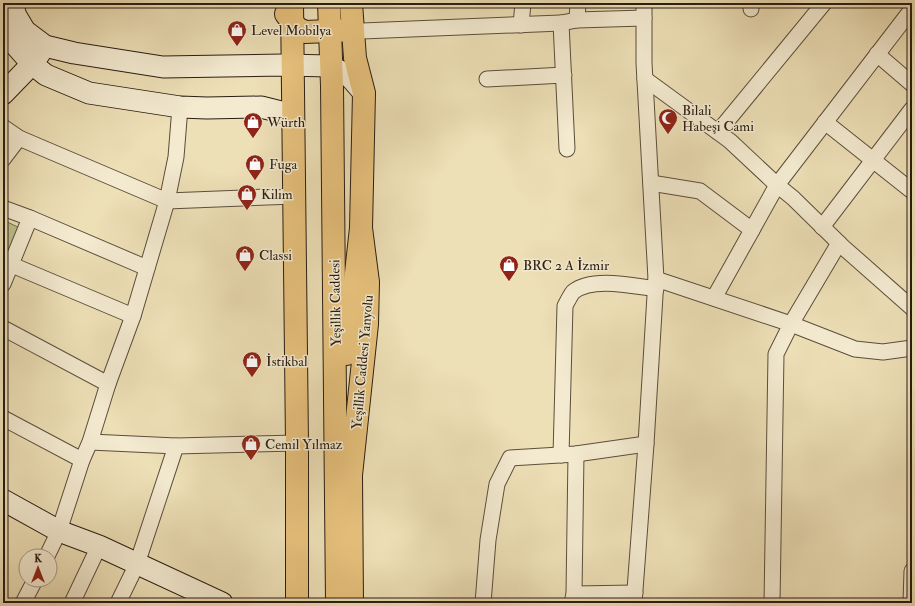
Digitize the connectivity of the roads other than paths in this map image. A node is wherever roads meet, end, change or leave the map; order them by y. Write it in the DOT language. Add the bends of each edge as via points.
graph roads {
  1 [pos="12,3"];
  2 [pos="329,3"];
  3 [pos="351,3"];
  4 [pos="523,3"];
  5 [pos="578,3"];
  6 [pos="644,3"];
  7 [pos="824,3"];
  8 [pos="287,9"];
  9 [pos="912,9"];
  10 [pos="644,18"];
  11 [pos="577,20"];
  12 [pos="561,23"];
  13 [pos="521,25"];
  14 [pos="353,30"];
  15 [pos="3,31"];
  16 [pos="330,31"];
  17 [pos="45,46"];
  18 [pos="877,54"];
  19 [pos="32,64"];
  20 [pos="288,65"];
  21 [pos="331,66"];
  22 [pos="564,75"];
  23 [pos="488,79"];
  24 [pos="645,79"];
  25 [pos="912,84"];
  26 [pos="364,93"];
  27 [pos="3,94"];
  28 [pos="180,107"];
  29 [pos="912,109"];
  30 [pos="289,122"];
  31 [pos="825,122"];
  32 [pos="3,127"];
  33 [pos="718,132"];
  34 [pos="19,138"];
  35 [pos="567,149"];
  36 [pos="3,159"];
  37 [pos="872,160"];
  38 [pos="651,183"];
  39 [pos="777,185"];
  40 [pos="912,191"];
  41 [pos="295,196"];
  42 [pos="167,201"];
  43 [pos="3,208"];
  44 [pos="30,218"];
  45 [pos="822,227"];
  46 [pos="361,228"];
  47 [pos="752,230"];
  48 [pos="839,243"];
  49 [pos="12,265"];
  50 [pos="147,268"];
  51 [pos="3,284"];
  52 [pos="656,284"];
  53 [pos="714,298"];
  54 [pos="912,308"];
  55 [pos="133,316"];
  56 [pos="791,324"];
  57 [pos="3,328"];
  58 [pos="912,348"];
  59 [pos="108,384"];
  60 [pos="336,391"];
  61 [pos="3,418"];
  62 [pos="90,442"];
  63 [pos="297,443"];
  64 [pos="646,444"];
  65 [pos="176,446"];
  66 [pos="568,454"];
  67 [pos="82,460"];
  68 [pos="3,500"];
  69 [pos="59,531"];
  70 [pos="99,546"];
  71 [pos="51,548"];
  72 [pos="137,564"];
  73 [pos="912,571"];
  74 [pos="31,588"];
  75 [pos="635,598"];
  76 [pos="573,599"];
  77 [pos="23,603"];
  78 [pos="72,603"];
  79 [pos="118,603"];
  80 [pos="222,603"];
  81 [pos="297,603"];
  82 [pos="337,603"];
  83 [pos="352,603"];
  84 [pos="483,603"];
  85 [pos="772,603"];
  86 [pos="911,603"];
  1 -- 17 [label="main road" via="25,31"];
  2 -- 16 [label="main road, Yeşillik Caddesi"];
  3 -- 14 [label="main road, Yeşillik Caddesi Yanyolu"];
  4 -- 13 [label="street"];
  5 -- 11 [label="street"];
  6 -- 10 [label="street"];
  7 -- 33 [label="street"];
  8 -- 16 [label="main road" via="297,28 304,32"];
  8 -- 20 [label="main road"];
  9 -- 18 [label="street"];
  10 -- 11 [label="street"];
  10 -- 24 [label="street"];
  11 -- 12 [label="street"];
  12 -- 13 [label="street"];
  12 -- 22 [label="street"];
  13 -- 14 [label="street"];
  14 -- 16 [label="main road"];
  14 -- 26 [label="main road, Yeşillik Caddesi Yanyolu" via="355,58"];
  15 -- 19 [label="main road"];
  16 -- 21 [label="main road, Yeşillik Caddesi"];
  17 -- 19 [label="main road"];
  17 -- 20 [label="main road" via="74,54 163,67"];
  18 -- 25 [label="street"];
  18 -- 31 [label="street"];
  19 -- 27 [label="main road"];
  19 -- 28 [label="main road" via="46,75 89,92"];
  20 -- 21 [label="main road"];
  20 -- 30 [label="main road"];
  21 -- 26 [label="main road" via="350,77"];
  21 -- 60 [label="main road, Yeşillik Caddesi"];
  22 -- 23 [label="street"];
  22 -- 35 [label="street"];
  24 -- 33 [label="street"];
  24 -- 38 [label="street"];
  26 -- 46 [label="main road, Yeşillik Caddesi Yanyolu"];
  28 -- 30 [label="main road" via="261,107"];
  28 -- 42 [label="street" via="176,157"];
  29 -- 37 [label="street"];
  30 -- 41 [label="main road"];
  31 -- 37 [label="street"];
  31 -- 39 [label="street"];
  32 -- 34 [label="street"];
  33 -- 39 [label="street"];
  34 -- 36 [label="street"];
  34 -- 42 [label="street"];
  37 -- 40 [label="street"];
  37 -- 45 [label="street"];
  38 -- 47 [label="street" via="700,191"];
  38 -- 52 [label="street"];
  39 -- 45 [label="street"];
  39 -- 47 [label="street"];
  41 -- 42 [label="street"];
  41 -- 63 [label="main road"];
  42 -- 50 [label="street"];
  43 -- 44 [label="street"];
  44 -- 49 [label="street"];
  44 -- 50 [label="street"];
  45 -- 48 [label="street"];
  46 -- 60 [label="main road" via="346,366"];
  46 -- 83 [label="main road, Yeşillik Caddesi Yanyolu" via="368,282 367,324 351,475"];
  47 -- 53 [label="street"];
  48 -- 54 [label="street"];
  48 -- 56 [label="street"];
  49 -- 51 [label="street"];
  49 -- 55 [label="street"];
  50 -- 55 [label="street"];
  52 -- 53 [label="street"];
  52 -- 64 [label="street"];
  52 -- 66 [label="street" via="587,285 573,293 565,306"];
  53 -- 56 [label="street"];
  55 -- 59 [label="street"];
  56 -- 58 [label="street" via="855,349 883,352"];
  56 -- 85 [label="street" via="776,354"];
  57 -- 59 [label="street"];
  59 -- 62 [label="street"];
  60 -- 82 [label="main road, Yeşillik Caddesi"];
  61 -- 67 [label="street"];
  62 -- 65 [label="street"];
  62 -- 67 [label="street"];
  63 -- 65 [label="street"];
  63 -- 81 [label="main road"];
  64 -- 66 [label="street"];
  64 -- 75 [label="street"];
  65 -- 72 [label="street"];
  66 -- 76 [label="street"];
  66 -- 84 [label="street" via="510,458 497,484 488,540"];
  67 -- 69 [label="street"];
  68 -- 69 [label="main road"];
  69 -- 70 [label="main road"];
  69 -- 71 [label="street"];
  70 -- 72 [label="main road"];
  70 -- 78 [label="street"];
  72 -- 79 [label="street"];
  72 -- 80 [label="main road"];
  73 -- 86 [label="street"];
  74 -- 77 [label="street"];
  75 -- 76 [label="street"];
}
